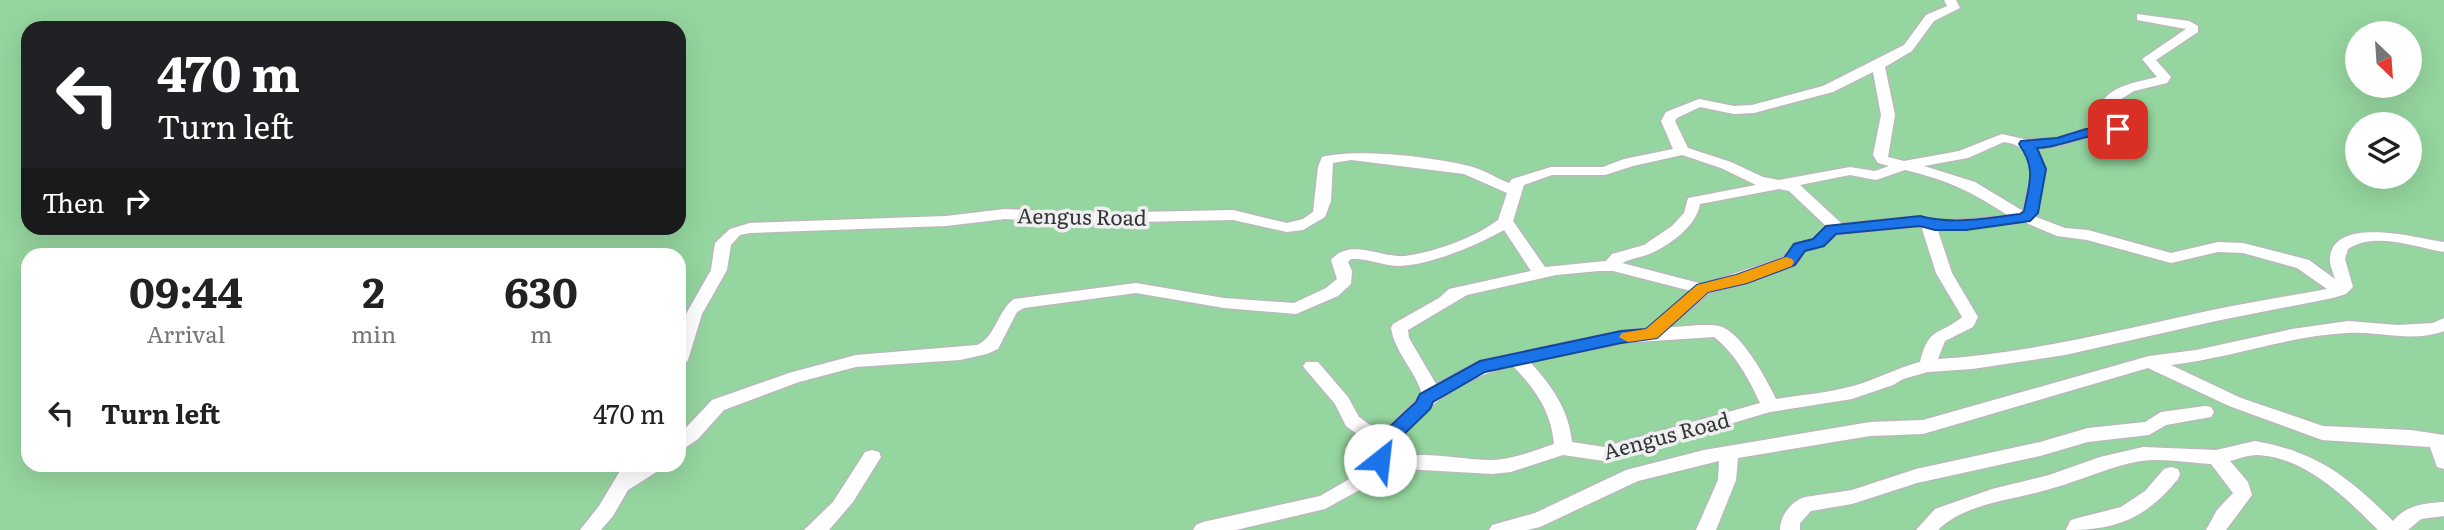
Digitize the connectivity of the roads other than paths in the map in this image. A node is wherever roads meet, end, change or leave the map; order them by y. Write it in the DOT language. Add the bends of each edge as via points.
graph roads {
  1 [pos="1950,0"];
  2 [pos="2141,18"];
  3 [pos="1885,61"];
  4 [pos="2026,144"];
  5 [pos="1681,150"];
  6 [pos="1903,165"];
  7 [pos="1777,184"];
  8 [pos="1514,191"];
  9 [pos="2024,218"];
  10 [pos="1504,222"];
  11 [pos="1935,225"];
  12 [pos="1838,229"];
  13 [pos="2444,247"];
  14 [pos="1613,266"];
  15 [pos="1540,272"];
  16 [pos="1703,289"];
  17 [pos="2340,290"];
  18 [pos="2444,324"];
  19 [pos="1651,334"];
  20 [pos="686,339"];
  21 [pos="1516,358"];
  22 [pos="2149,362"];
  23 [pos="1312,366"];
  24 [pos="1928,366"];
  25 [pos="1431,395"];
  26 [pos="1770,406"];
  27 [pos="2205,412"];
  28 [pos="686,439"];
  29 [pos="2441,442"];
  30 [pos="1387,446"];
  31 [pos="1563,448"];
  32 [pos="1729,452"];
  33 [pos="872,457"];
  34 [pos="2216,457"];
  35 [pos="2444,462"];
  36 [pos="629,472"];
  37 [pos="642,472"];
  38 [pos="1372,474"];
  39 [pos="2171,474"];
  40 [pos="623,485"];
  41 [pos="2444,509"];
  42 [pos="590,530"];
  43 [pos="814,530"];
  44 [pos="1203,530"];
  45 [pos="1499,530"];
  46 [pos="1706,530"];
  47 [pos="1790,530"];
  48 [pos="1926,530"];
  49 [pos="2076,530"];
  50 [pos="2216,530"];
  51 [pos="2390,530"];
  52 [pos="2398,530"];
  1 -- 3 [label="street" via="1954,8 1930,18 1908,48"];
  2 -- 4 [label="street" via="2194,29 2148,60 2162,80 2129,88 2109,101 2116,132"];
  3 -- 5 [label="street" via="1828,89 1754,109 1699,103 1687,107 1671,114 1668,121"];
  3 -- 6 [label="street" via="1878,70 1888,115 1880,155"];
  4 -- 6 [label="street" via="2002,138 1963,155"];
  4 -- 9 [label="street" via="2039,169 2031,213"];
  5 -- 7 [label="street"];
  5 -- 8 [label="street" via="1605,171 1534,175 1517,181"];
  6 -- 7 [label="street" via="1877,176 1850,172"];
  6 -- 9 [label="street" via="1970,185"];
  7 -- 12 [label="street" via="1798,190"];
  7 -- 14 [label="street" via="1693,201 1690,214 1677,229 1649,248 1618,258"];
  8 -- 10 [label="street"];
  8 -- 20 [label="street, Aengus Road" via="1468,170 1351,156 1327,160 1320,214 1289,229 1233,215 1088,218 1005,214 946,221 750,228 723,243 715,282 694,314"];
  9 -- 11 [label="street"];
  9 -- 17 [label="street" via="2062,233 2088,235 2172,258 2226,246 2244,248 2303,264"];
  10 -- 15 [label="street"];
  10 -- 28 [label="street" via="1472,239 1401,261 1353,253 1343,256 1339,260 1345,280 1332,292 1296,309 1136,288 1020,303 1011,309 992,345 981,350 856,361 795,377 718,405"];
  11 -- 12 [label="street" via="1920,221"];
  11 -- 24 [label="street" via="1931,236 1944,273 1970,317 1938,335"];
  12 -- 16 [label="street" via="1800,247 1790,261"];
  13 -- 17 [label="street" via="2368,236 2345,242 2337,259 2345,286"];
  14 -- 15 [label="street"];
  14 -- 16 [label="street"];
  15 -- 25 [label="street" via="1470,288 1399,328 1404,350 1422,370"];
  16 -- 19 [label="street"];
  17 -- 24 [label="street, Aengus Road" via="2065,349"];
  18 -- 22 [label="street" via="2397,331 2348,327"];
  19 -- 21 [label="street"];
  19 -- 26 [label="street" via="1717,331 1758,379"];
  21 -- 25 [label="street" via="1480,367"];
  21 -- 31 [label="street" via="1548,391 1563,426"];
  22 -- 29 [label="street" via="2235,402 2322,433"];
  22 -- 32 [label="street" via="1923,427 1870,429"];
  23 -- 30 [label="street" via="1342,401 1352,421"];
  24 -- 26 [label="street, Aengus Road" via="1852,393"];
  25 -- 30 [label="street" via="1398,427"];
  26 -- 31 [label="street, Aengus Road" via="1604,454"];
  27 -- 47 [label="street" via="2161,419 2149,428 2057,442 1916,476 1852,497 1805,504 1790,521"];
  29 -- 35 [label="street"];
  30 -- 38 [label="street"];
  31 -- 38 [label="street, Aengus Road" via="1511,465 1404,462"];
  32 -- 45 [label="street" via="1633,475 1540,519"];
  32 -- 46 [label="street" via="1727,480"];
  33 -- 43 [label="street" via="834,513"];
  34 -- 48 [label="street" via="2143,454 2100,464 1942,514"];
  34 -- 50 [label="street" via="2243,495"];
  34 -- 51 [label="street" via="2255,448 2305,461 2347,488"];
  36 -- 40 [label="street"];
  37 -- 40 [label="street"];
  38 -- 44 [label="street, Aengus Road" via="1325,502"];
  39 -- 49 [label="street" via="2156,493 2127,514 2088,520"];
  40 -- 42 [label="street"];
  41 -- 52 [label="street" via="2413,513"];
}
